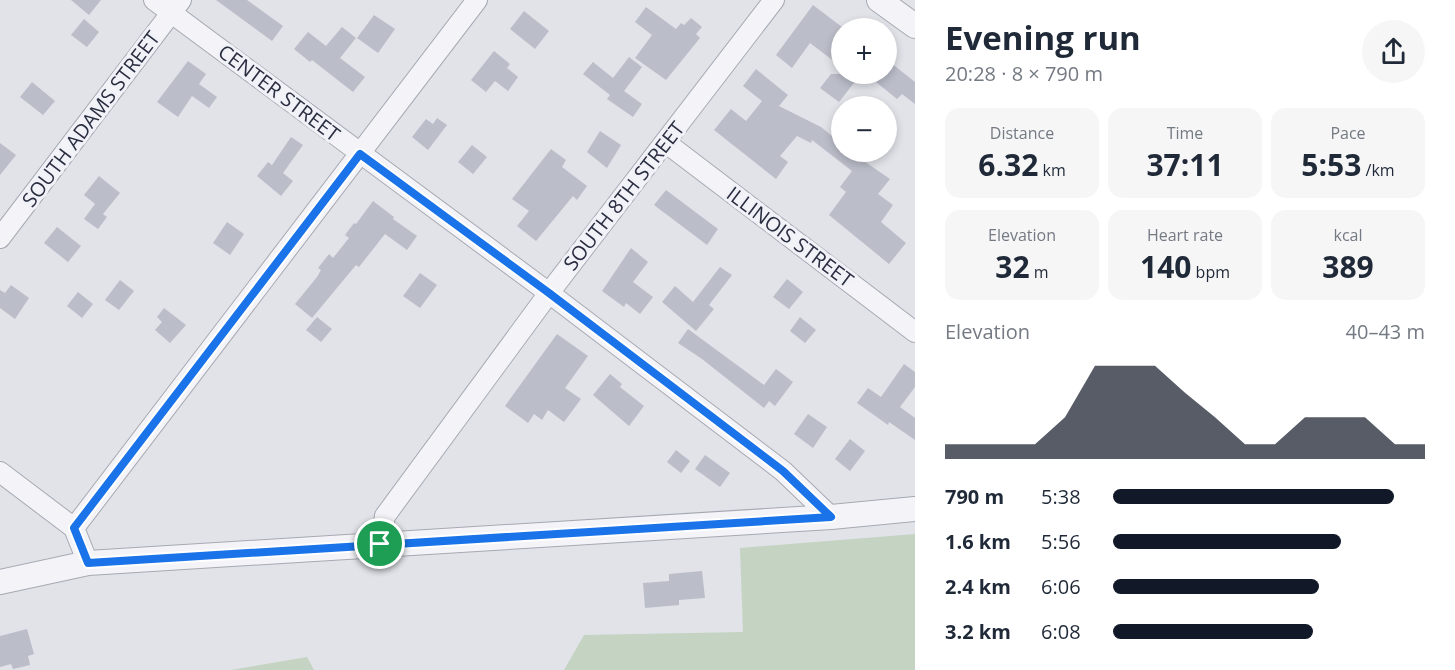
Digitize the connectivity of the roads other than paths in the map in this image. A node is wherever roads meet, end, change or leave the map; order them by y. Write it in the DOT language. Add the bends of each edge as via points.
graph roads {
  1 [pos="154,0"];
  2 [pos="477,0"];
  3 [pos="774,0"];
  4 [pos="879,0"];
  5 [pos="176,7"];
  6 [pos="915,26"];
  7 [pos="666,142"];
  8 [pos="360,154"];
  9 [pos="0,238"];
  10 [pos="549,293"];
  11 [pos="915,333"];
  12 [pos="0,472"];
  13 [pos="915,509"];
  14 [pos="831,517"];
  15 [pos="74,528"];
  16 [pos="380,544"];
  17 [pos="88,563"];
  18 [pos="0,582"];
  1 -- 5 [label="street, CENTER STREET"];
  2 -- 8 [label="street"];
  3 -- 7 [label="street, SOUTH 8TH STREET"];
  4 -- 6 [label="street"];
  5 -- 8 [label="street, CENTER STREET"];
  5 -- 9 [label="street, SOUTH ADAMS STREET"];
  7 -- 10 [label="street, SOUTH 8TH STREET"];
  7 -- 11 [label="street, ILLINOIS STREET"];
  8 -- 10 [label="street, CENTER STREET"];
  8 -- 15 [label="street"];
  10 -- 14 [label="street, CENTER STREET" via="783,471"];
  10 -- 16 [label="street, SOUTH 8TH STREET" via="385,516"];
  12 -- 15 [label="street"];
  13 -- 14 [label="street"];
  14 -- 16 [label="street"];
  15 -- 17 [label="street"];
  16 -- 17 [label="street"];
  17 -- 18 [label="street"];
}
